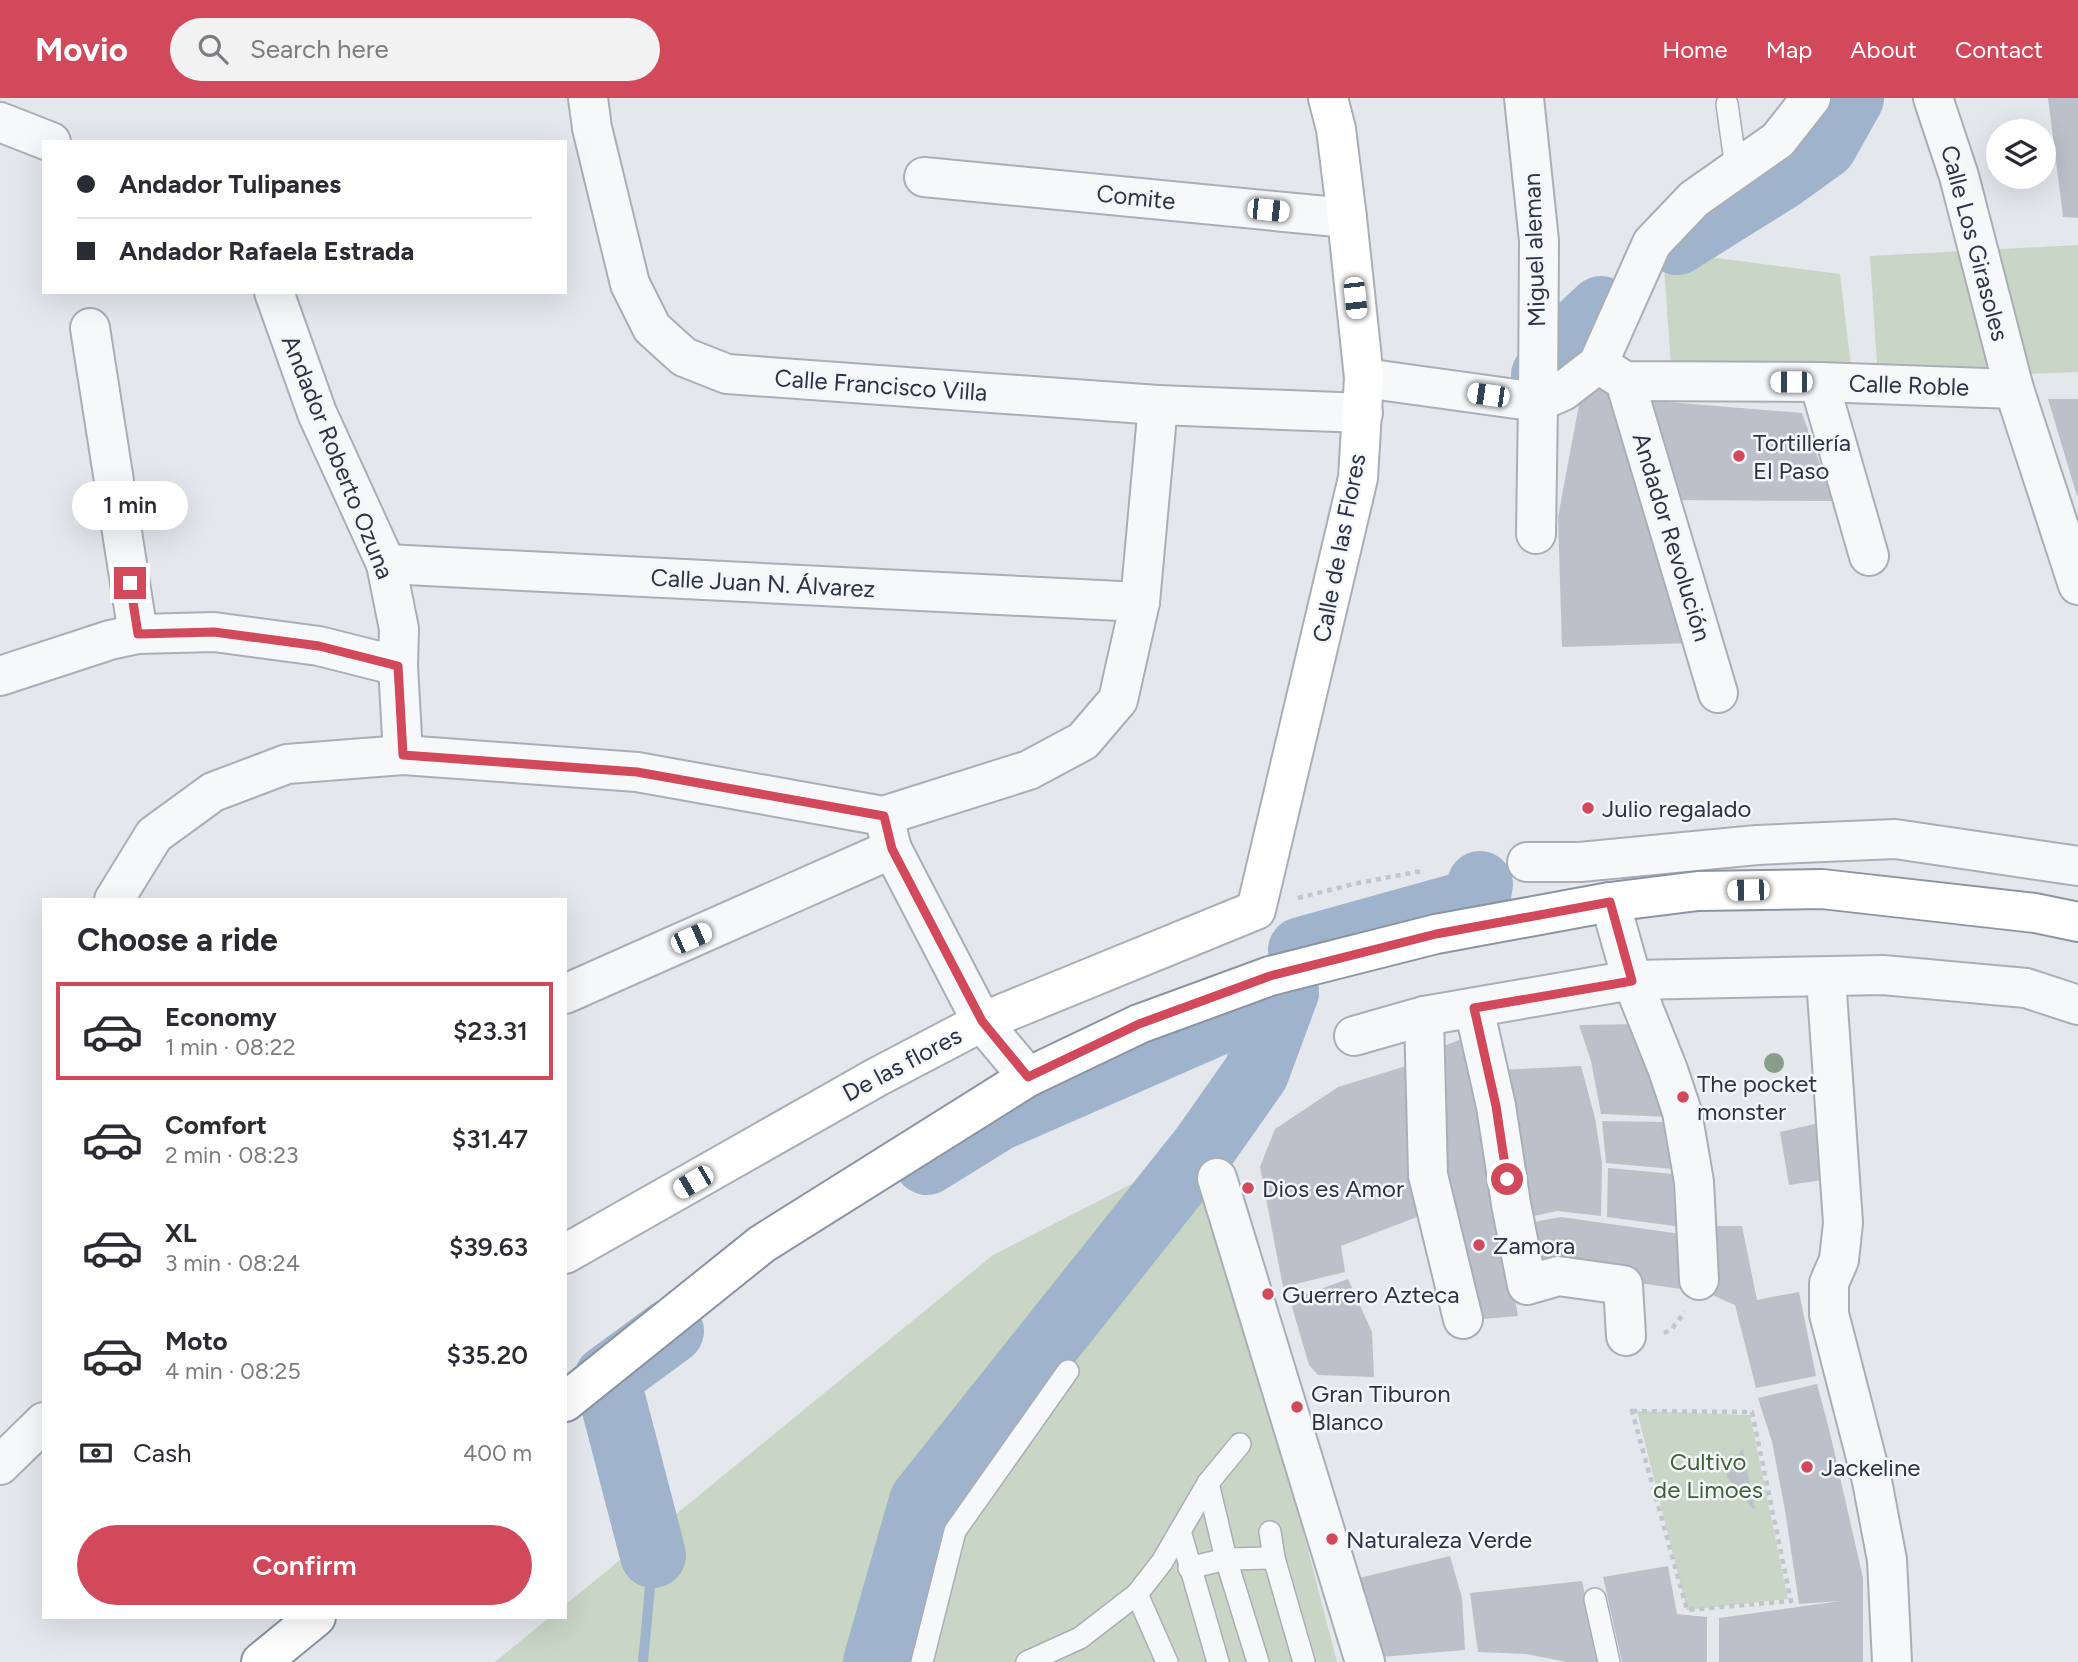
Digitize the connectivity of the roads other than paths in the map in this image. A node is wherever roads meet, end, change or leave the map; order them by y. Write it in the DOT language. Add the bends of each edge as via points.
graph roads {
  1 [pos="588,98"];
  2 [pos="1328,98"];
  3 [pos="1524,98"];
  4 [pos="1811,98"];
  5 [pos="1933,98"];
  6 [pos="1727,104"];
  7 [pos="0,122"];
  8 [pos="45,140"];
  9 [pos="1736,168"];
  10 [pos="924,177"];
  11 [pos="1347,218"];
  12 [pos="275,294"];
  13 [pos="90,328"];
  14 [pos="1612,372"];
  15 [pos="1819,382"];
  16 [pos="2014,389"];
  17 [pos="1363,395"];
  18 [pos="1538,402"];
  19 [pos="1158,405"];
  20 [pos="1536,534"];
  21 [pos="1870,556"];
  22 [pos="386,564"];
  23 [pos="2078,584"];
  24 [pos="1140,602"];
  25 [pos="138,634"];
  26 [pos="398,666"];
  27 [pos="0,676"];
  28 [pos="1718,693"];
  29 [pos="403,755"];
  30 [pos="888,832"];
  31 [pos="1527,862"];
  32 [pos="2078,866"];
  33 [pos="121,898"];
  34 [pos="1610,902"];
  35 [pos="1256,910"];
  36 [pos="2078,922"];
  37 [pos="1826,978"];
  38 [pos="1632,981"];
  39 [pos="567,993"];
  40 [pos="2078,1005"];
  41 [pos="1474,1008"];
  42 [pos="1424,1016"];
  43 [pos="982,1021"];
  44 [pos="1354,1036"];
  45 [pos="1028,1077"];
  46 [pos="1217,1178"];
  47 [pos="567,1253"];
  48 [pos="1699,1280"];
  49 [pos="1463,1319"];
  50 [pos="1626,1336"];
  51 [pos="1068,1371"];
  52 [pos="567,1400"];
  53 [pos="42,1424"];
  54 [pos="1240,1444"];
  55 [pos="0,1465"];
  56 [pos="1208,1483"];
  57 [pos="1180,1531"];
  58 [pos="1270,1532"];
  59 [pos="1274,1558"];
  60 [pos="1226,1559"];
  61 [pos="1189,1568"];
  62 [pos="1137,1594"];
  63 [pos="1595,1599"];
  64 [pos="314,1619"];
  65 [pos="261,1662"];
  66 [pos="922,1662"];
  67 [pos="1027,1662"];
  68 [pos="1167,1662"];
  69 [pos="1217,1662"];
  70 [pos="1258,1662"];
  71 [pos="1304,1662"];
  72 [pos="1365,1662"];
  73 [pos="1609,1662"];
  74 [pos="1892,1662"];
  1 -- 19 [label="street, Calle Francisco Villa" via="630,284 652,328 684,357 727,374"];
  2 -- 11 [label="main road, Calle de las Flores"];
  3 -- 18 [label="street, Miguel aleman" via="1539,241"];
  4 -- 9 [label="street" via="1778,140"];
  5 -- 16 [label="street, Calle Los Girasoles" via="1959,176"];
  6 -- 9 [label="lane"];
  7 -- 8 [label="street"];
  9 -- 14 [label="street" via="1694,199 1652,243"];
  10 -- 11 [label="street, Comite"];
  11 -- 17 [label="main road, Calle de las Flores"];
  12 -- 22 [label="street, Andador Roberto Ozuna" via="317,413"];
  13 -- 25 [label="street"];
  14 -- 15 [label="street, Calle Roble"];
  14 -- 18 [label="street"];
  14 -- 28 [label="street, Andador Revolución"];
  15 -- 16 [label="street, Calle Roble"];
  15 -- 21 [label="street"];
  16 -- 23 [label="street, Calle Los Girasoles"];
  17 -- 18 [label="street, Calle Francisco Villa"];
  17 -- 19 [label="street, Calle Francisco Villa"];
  17 -- 35 [label="main road, Calle de las Flores" via="1358,478"];
  18 -- 20 [label="street, Miguel aleman"];
  19 -- 24 [label="street"];
  22 -- 24 [label="street, Calle Juan N. Álvarez"];
  22 -- 26 [label="street, Andador Roberto Ozuna" via="399,629"];
  24 -- 30 [label="street" via="1118,700 1083,741 1029,771"];
  25 -- 26 [label="street" via="227,634 319,646"];
  25 -- 27 [label="street"];
  26 -- 29 [label="street, Andador Roberto Ozuna"];
  29 -- 30 [label="street" via="637,772"];
  29 -- 33 [label="street" via="287,764 213,792 154,835"];
  30 -- 39 [label="street"];
  30 -- 43 [label="street"];
  31 -- 32 [label="street" via="1895,839"];
  34 -- 36 [label="main road" via="1698,891 1822,889"];
  34 -- 38 [label="street"];
  34 -- 45 [label="main road" via="1436,934 1270,976 1139,1024"];
  35 -- 43 [label="main road, De las flores"];
  37 -- 38 [label="street"];
  37 -- 40 [label="street" via="1883,975 2026,988"];
  37 -- 74 [label="street" via="1843,1223 1839,1260 1829,1283 1829,1314 1872,1481 1887,1560"];
  38 -- 41 [label="street"];
  38 -- 48 [label="street" via="1682,1112 1694,1182"];
  41 -- 42 [label="street"];
  41 -- 50 [label="street" via="1527,1285 1558,1276 1623,1285"];
  42 -- 44 [label="street"];
  42 -- 49 [label="street" via="1428,1175"];
  43 -- 45 [label="street"];
  43 -- 47 [label="main road, De las flores"];
  45 -- 52 [label="main road" via="762,1244"];
  46 -- 72 [label="street"];
  51 -- 66 [label="lane" via="955,1531"];
  53 -- 55 [label="street"];
  54 -- 56 [label="lane"];
  56 -- 57 [label="lane"];
  56 -- 60 [label="lane"];
  57 -- 61 [label="lane"];
  57 -- 62 [label="lane"];
  58 -- 59 [label="lane"];
  59 -- 60 [label="lane"];
  59 -- 71 [label="lane"];
  60 -- 61 [label="lane"];
  60 -- 70 [label="lane"];
  61 -- 69 [label="lane"];
  62 -- 67 [label="lane" via="1080,1637"];
  62 -- 68 [label="lane"];
  63 -- 73 [label="lane"];
  64 -- 65 [label="main road"];
}
